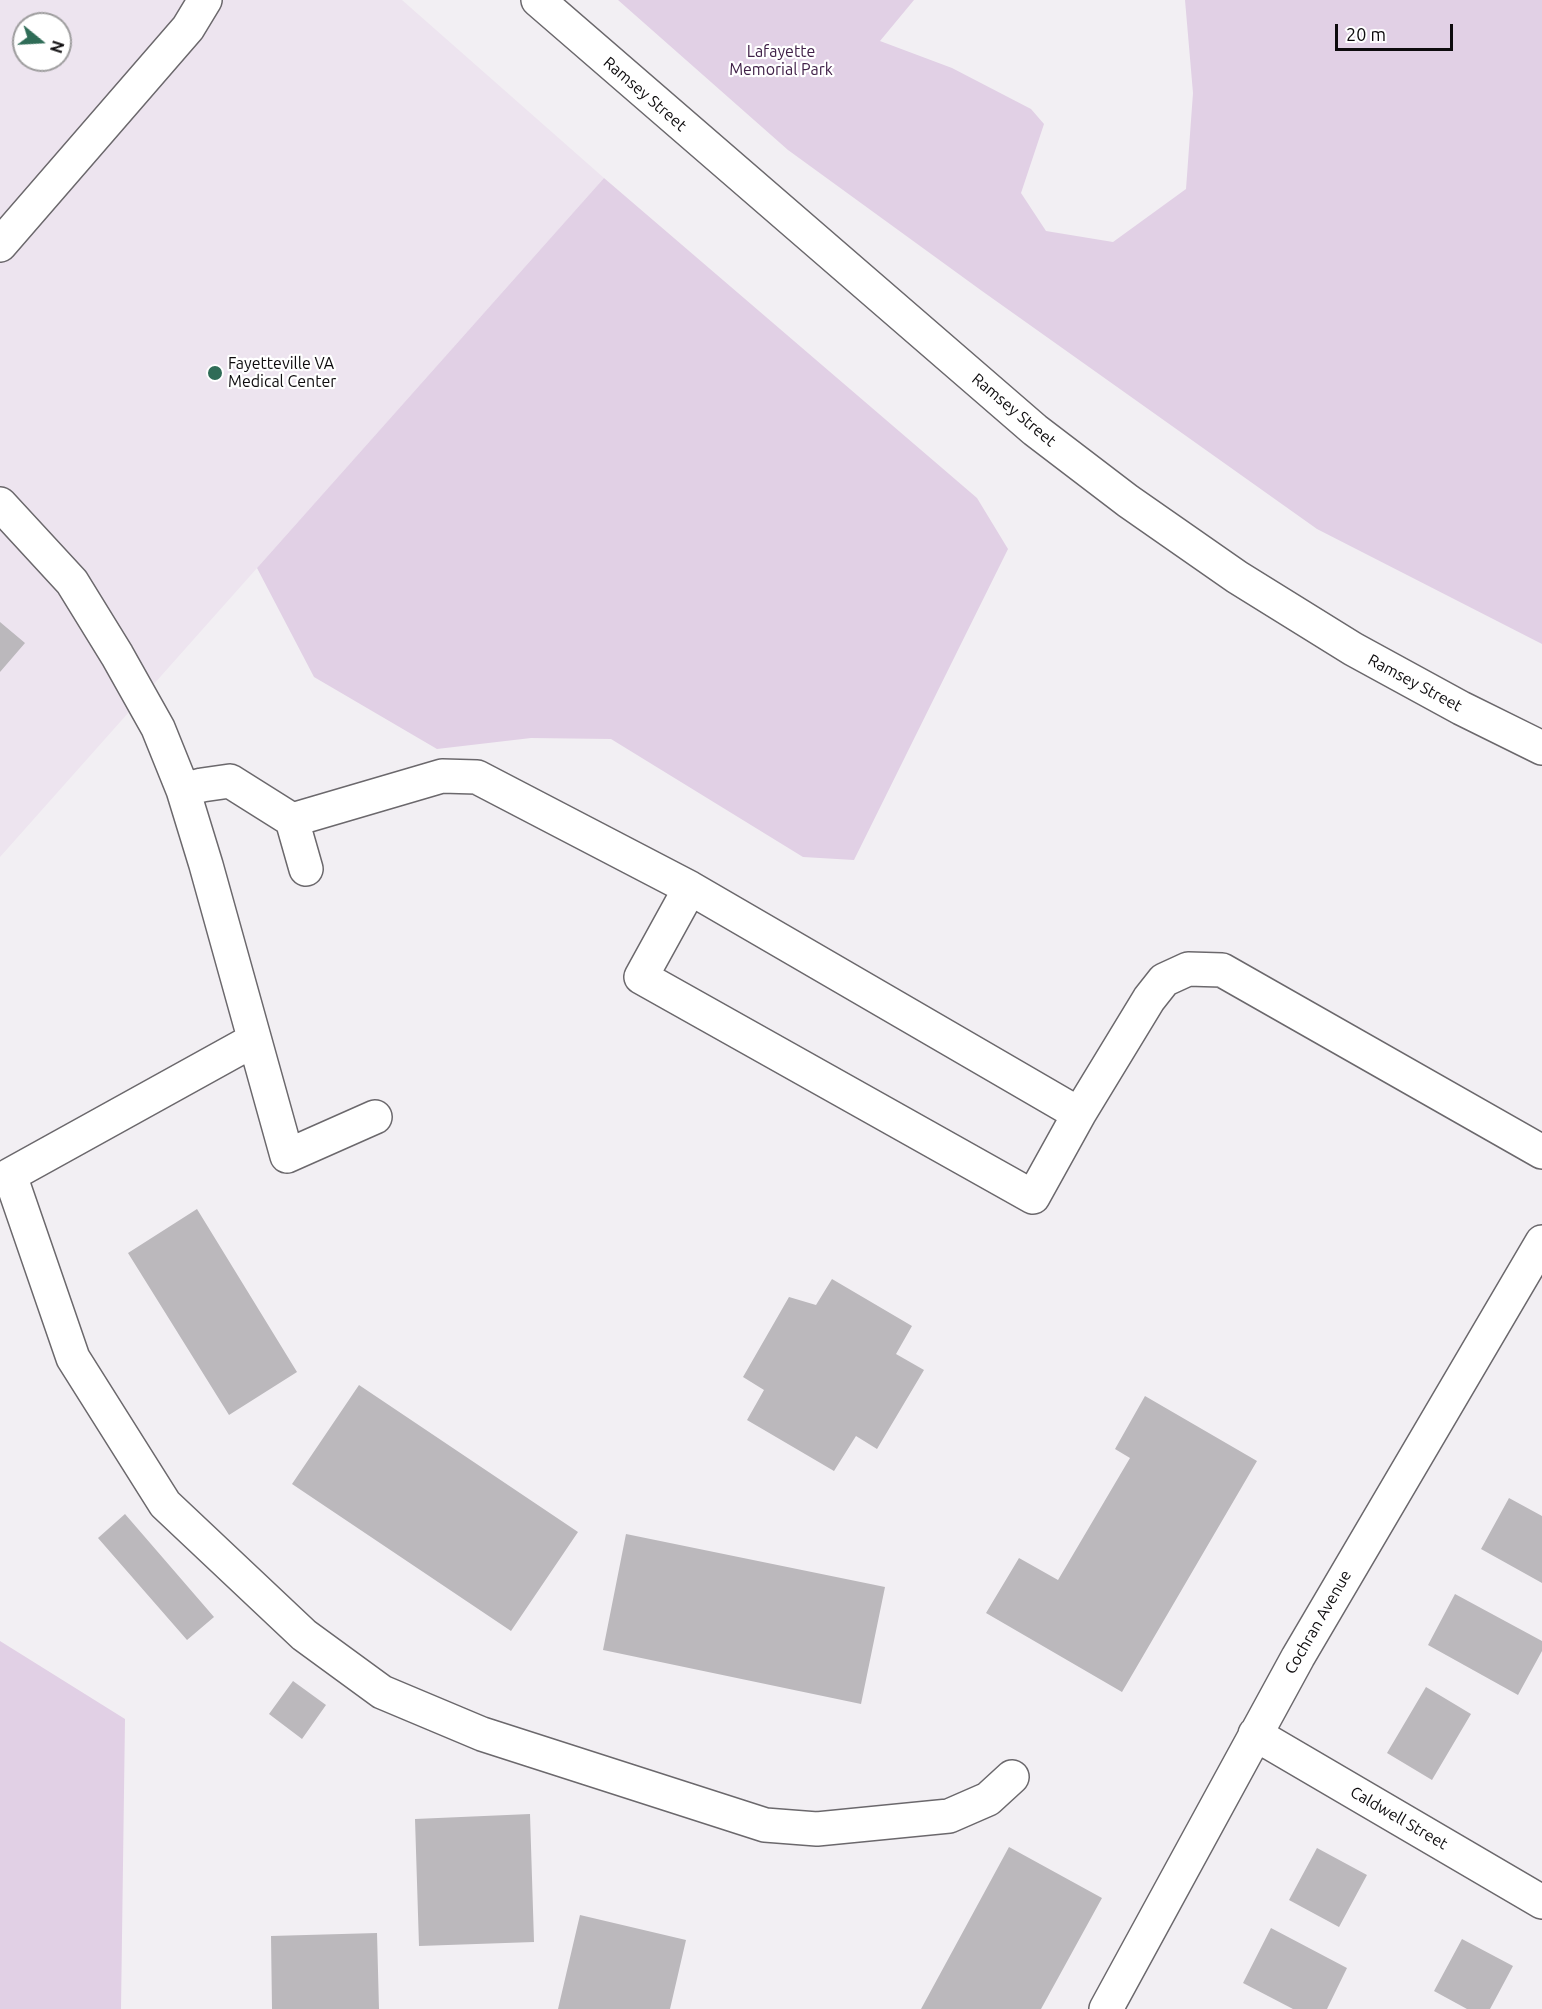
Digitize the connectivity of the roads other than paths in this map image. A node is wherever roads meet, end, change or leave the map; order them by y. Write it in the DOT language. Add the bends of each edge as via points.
graph roads {
  1 [pos="205,0"];
  2 [pos="537,0"];
  3 [pos="0,245"];
  4 [pos="0,504"];
  5 [pos="1542,748"];
  6 [pos="183,790"];
  7 [pos="292,820"];
  8 [pos="306,869"];
  9 [pos="690,888"];
  10 [pos="254,1040"];
  11 [pos="1079,1114"];
  12 [pos="375,1117"];
  13 [pos="1542,1152"];
  14 [pos="5,1168"];
  15 [pos="1542,1242"];
  16 [pos="1255,1734"];
  17 [pos="1012,1777"];
  18 [pos="1542,1902"];
  19 [pos="1106,2009"];
  1 -- 3 [label="main road" via="188,28"];
  2 -- 5 [label="main road, Ramsey Street" via="1035,430 1128,501 1237,577 1353,649"];
  4 -- 6 [label="main road" via="72,582 158,728"];
  6 -- 7 [label="main road" via="230,781"];
  6 -- 10 [label="main road"];
  7 -- 8 [label="main road"];
  7 -- 9 [label="main road" via="442,776 477,777"];
  9 -- 11 [label="main road"];
  9 -- 11 [label="main road" via="641,977 1033,1197"];
  10 -- 12 [label="main road" via="286,1156"];
  10 -- 14 [label="main road"];
  11 -- 13 [label="main road" via="1164,980 1188,969 1222,970"];
  14 -- 17 [label="main road" via="73,1358 165,1504 304,1635 382,1692 482,1734 765,1825 817,1829 948,1816 988,1800"];
  15 -- 16 [label="main road, Cochran Avenue"];
  16 -- 18 [label="main road, Caldwell Street"];
  16 -- 19 [label="main road, Cochran Avenue"];
}
